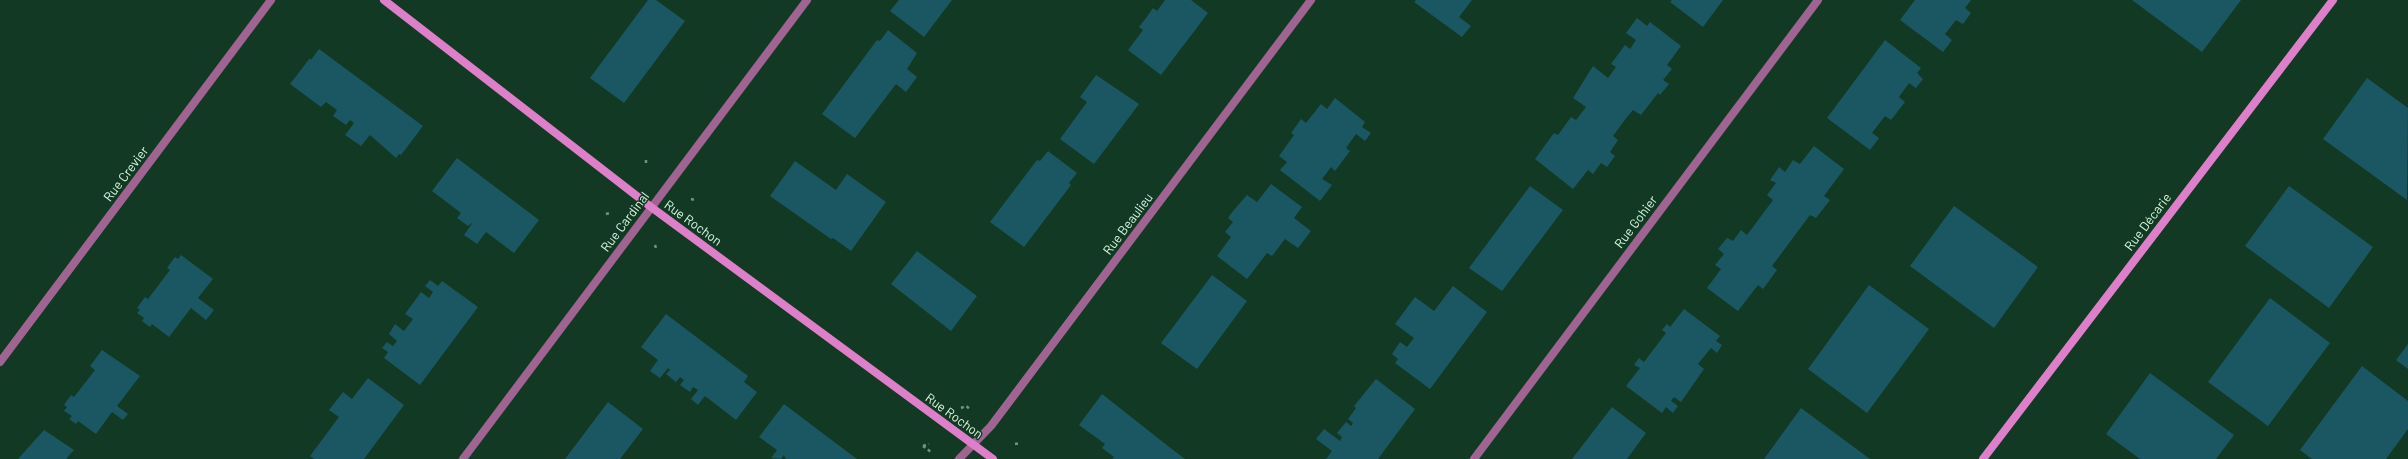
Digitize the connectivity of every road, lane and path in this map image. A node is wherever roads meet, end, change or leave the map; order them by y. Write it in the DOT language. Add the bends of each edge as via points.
graph roads {
  1 [pos="271,0"];
  2 [pos="384,0"];
  3 [pos="807,0"];
  4 [pos="1311,0"];
  5 [pos="1818,0"];
  6 [pos="2333,0"];
  7 [pos="646,160"];
  8 [pos="646,164"];
  9 [pos="691,199"];
  10 [pos="695,200"];
  11 [pos="652,207"];
  12 [pos="0,362"];
  13 [pos="961,408"];
  14 [pos="970,409"];
  15 [pos="1020,443"];
  16 [pos="929,444"];
  17 [pos="1015,444"];
  18 [pos="973,445"];
  19 [pos="931,452"];
  20 [pos="463,459"];
  21 [pos="959,459"];
  22 [pos="993,459"];
  23 [pos="1474,459"];
  24 [pos="1983,459"];
  1 -- 12 [label="street, Rue Crevier"];
  2 -- 11 [label="street, Rue Rochon"];
  3 -- 11 [label="street, Rue Cardinal"];
  4 -- 18 [label="street, Rue Beaulieu" via="991,426"];
  5 -- 23 [label="street, Rue Gohier"];
  6 -- 24 [label="street, Rue Décarie"];
  7 -- 8 [label="path"];
  9 -- 10 [label="path"];
  11 -- 18 [label="street, Rue Rochon"];
  11 -- 20 [label="street, Rue Cardinal"];
  13 -- 14 [label="path" via="966,406"];
  15 -- 17 [label="path"];
  16 -- 19 [label="path" via="923,446"];
  18 -- 21 [label="street, Rue Beaulieu"];
  18 -- 22 [label="street, Rue Rochon"];
}
